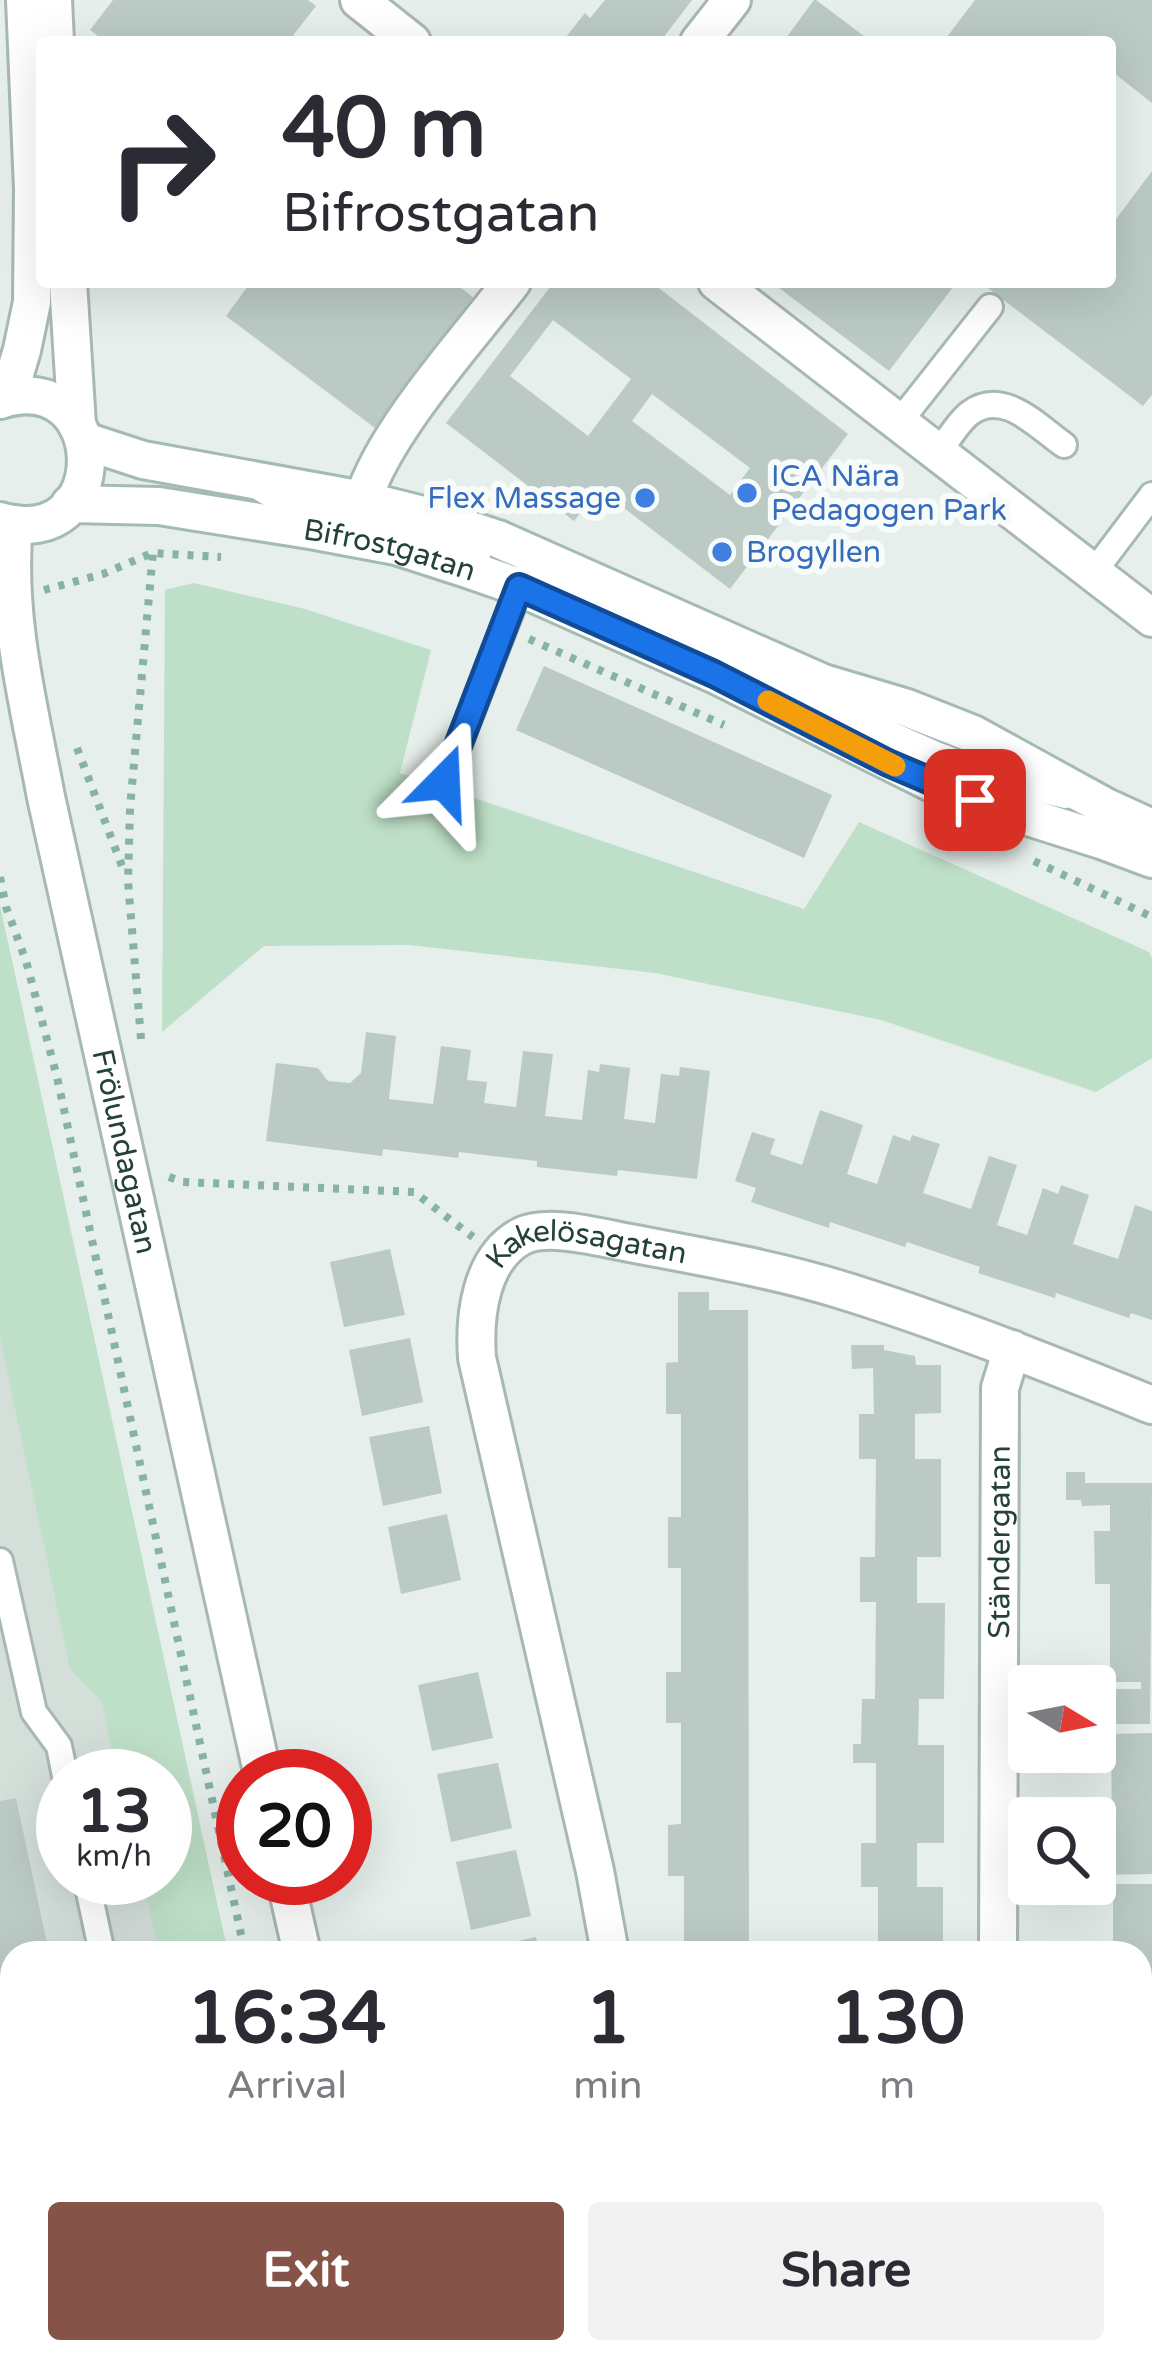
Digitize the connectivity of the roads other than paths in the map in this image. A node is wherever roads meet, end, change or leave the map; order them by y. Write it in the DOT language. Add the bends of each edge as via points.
graph roads {
  1 [pos="25,0"];
  2 [pos="53,0"];
  3 [pos="359,0"];
  4 [pos="732,0"];
  5 [pos="55,36"];
  6 [pos="404,36"];
  7 [pos="704,36"];
  8 [pos="69,288"];
  9 [pos="507,288"];
  10 [pos="725,288"];
  11 [pos="990,307"];
  12 [pos="4,398"];
  13 [pos="900,422"];
  14 [pos="81,433"];
  15 [pos="1064,445"];
  16 [pos="939,452"];
  17 [pos="246,479"];
  18 [pos="1152,495"];
  19 [pos="363,500"];
  20 [pos="70,504"];
  21 [pos="7,522"];
  22 [pos="526,572"];
  23 [pos="1093,573"];
  24 [pos="1152,618"];
  25 [pos="444,782"];
  26 [pos="1152,828"];
  27 [pos="1152,860"];
  28 [pos="1012,1348"];
  29 [pos="1152,1405"];
  30 [pos="0,1561"];
  31 [pos="60,1749"];
  32 [pos="257,1749"];
  33 [pos="92,1905"];
  34 [pos="292,1905"];
  35 [pos="99,1941"];
  36 [pos="299,1941"];
  37 [pos="608,1941"];
  38 [pos="998,1941"];
  1 -- 12 [label="street" via="32,284 22,350"];
  2 -- 5 [label="street"];
  3 -- 6 [label="street"];
  4 -- 7 [label="street"];
  8 -- 14 [label="street"];
  9 -- 19 [label="street" via="392,441"];
  10 -- 13 [label="street"];
  11 -- 13 [label="lane"];
  12 -- 14 [label="street, Bifrostgatan" via="46,400"];
  13 -- 16 [label="street"];
  14 -- 17 [label="street, Bifrostgatan" via="143,460"];
  14 -- 20 [label="street" via="86,475"];
  15 -- 16 [label="lane" via="1010,406 989,404 969,414"];
  16 -- 23 [label="street"];
  17 -- 19 [label="street, Bifrostgatan"];
  17 -- 22 [label="lane" via="287,505 435,539"];
  18 -- 23 [label="lane"];
  19 -- 22 [label="street, Bifrostgatan" via="498,539"];
  20 -- 21 [label="street, Bifrostgatan" via="45,521"];
  20 -- 22 [label="street, Bifrostgatan" via="159,506"];
  21 -- 32 [label="street, Frölundagatan" via="16,644 46,797"];
  22 -- 25 [label="lane"];
  22 -- 26 [label="street, Bifrostgatan" via="973,734"];
  22 -- 27 [label="street, Bifrostgatan" via="932,783"];
  23 -- 24 [label="street"];
  28 -- 29 [label="street, Kakelösagatan"];
  28 -- 37 [label="street, Kakelösagatan" via="831,1287 589,1236 524,1235 498,1257 479,1302 477,1358"];
  28 -- 38 [label="street, Ständergatan" via="1000,1388"];
  30 -- 31 [label="lane" via="34,1712"];
  33 -- 35 [label="lane"];
  34 -- 36 [label="street"];
}
